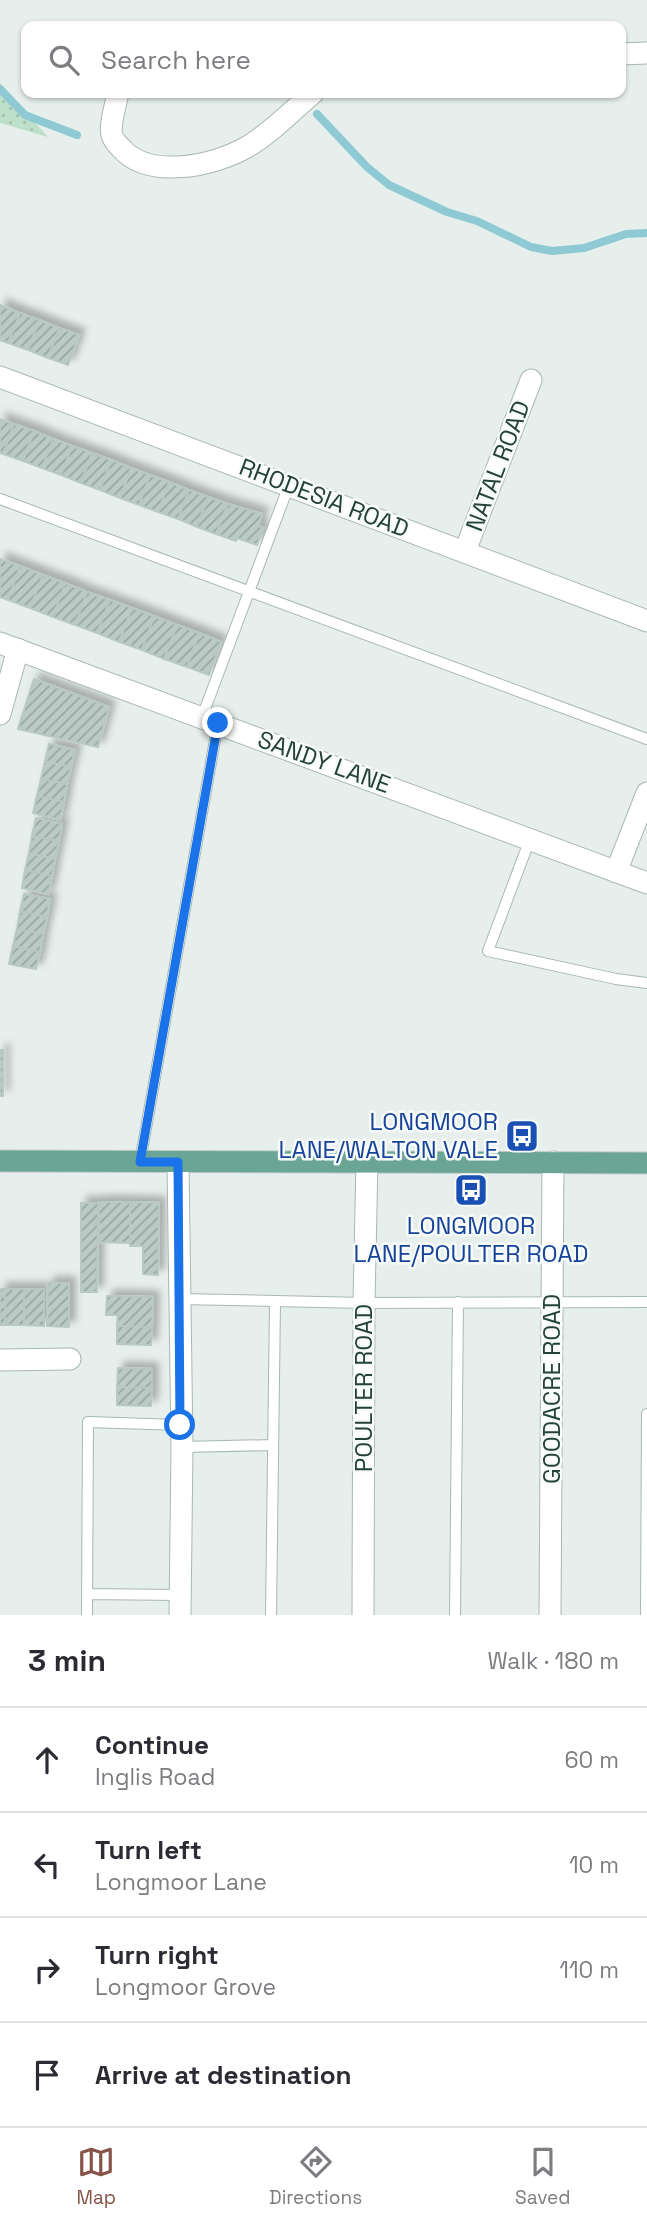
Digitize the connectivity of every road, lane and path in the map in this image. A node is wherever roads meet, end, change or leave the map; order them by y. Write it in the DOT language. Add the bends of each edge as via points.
graph roads {
  1 [pos="647,53"];
  2 [pos="626,54"];
  3 [pos="117,98"];
  4 [pos="307,98"];
  5 [pos="0,377"];
  6 [pos="531,380"];
  7 [pos="289,485"];
  8 [pos="0,499"];
  9 [pos="465,551"];
  10 [pos="250,592"];
  11 [pos="647,621"];
  12 [pos="9,646"];
  13 [pos="0,714"];
  14 [pos="210,720"];
  15 [pos="647,739"];
  16 [pos="647,793"];
  17 [pos="530,839"];
  18 [pos="617,872"];
  19 [pos="647,883"];
  20 [pos="647,983"];
  21 [pos="0,1161"];
  22 [pos="367,1161"];
  23 [pos="140,1162"];
  24 [pos="178,1162"];
  25 [pos="553,1162"];
  26 [pos="647,1163"];
  27 [pos="180,1299"];
  28 [pos="275,1301"];
  29 [pos="647,1301"];
  30 [pos="458,1302"];
  31 [pos="553,1302"];
  32 [pos="364,1303"];
  33 [pos="70,1359"];
  34 [pos="0,1360"];
  35 [pos="647,1413"];
  36 [pos="180,1425"];
  37 [pos="273,1445"];
  38 [pos="182,1447"];
  39 [pos="87,1594"];
  40 [pos="180,1605"];
  41 [pos="87,1615"];
  42 [pos="271,1615"];
  43 [pos="363,1615"];
  44 [pos="454,1615"];
  45 [pos="550,1615"];
  46 [pos="646,1615"];
  1 -- 2 [label="street"];
  3 -- 4 [label="street" via="111,134 117,144 136,160 170,167 210,162 245,148"];
  5 -- 7 [label="street, RHODESIA ROAD"];
  6 -- 9 [label="street, NATAL ROAD"];
  7 -- 9 [label="street, RHODESIA ROAD"];
  7 -- 10 [label="lane"];
  8 -- 10 [label="lane"];
  9 -- 11 [label="street, RHODESIA ROAD"];
  10 -- 14 [label="lane"];
  10 -- 15 [label="lane"];
  12 -- 13 [label="street"];
  12 -- 14 [label="street, SANDY LANE"];
  14 -- 17 [label="street, SANDY LANE"];
  14 -- 23 [label="lane"];
  16 -- 18 [label="street"];
  17 -- 18 [label="street, SANDY LANE"];
  17 -- 20 [label="lane" via="488,951"];
  18 -- 19 [label="street, SANDY LANE"];
  21 -- 23 [label="main road"];
  22 -- 24 [label="main road"];
  22 -- 25 [label="main road"];
  22 -- 32 [label="street, POULTER ROAD"];
  23 -- 24 [label="main road"];
  24 -- 27 [label="street"];
  25 -- 26 [label="main road"];
  25 -- 31 [label="street, GOODACRE ROAD"];
  27 -- 28 [label="lane"];
  27 -- 36 [label="street"];
  28 -- 32 [label="lane"];
  28 -- 37 [label="lane"];
  29 -- 31 [label="lane"];
  30 -- 31 [label="lane"];
  30 -- 32 [label="lane"];
  30 -- 44 [label="lane"];
  31 -- 45 [label="street, GOODACRE ROAD"];
  32 -- 43 [label="street, POULTER ROAD"];
  33 -- 34 [label="street"];
  35 -- 46 [label="lane"];
  36 -- 38 [label="street"];
  36 -- 39 [label="lane" via="88,1422"];
  37 -- 38 [label="lane"];
  37 -- 42 [label="lane"];
  38 -- 40 [label="street"];
  39 -- 40 [label="lane"];
  39 -- 41 [label="lane"];
}
